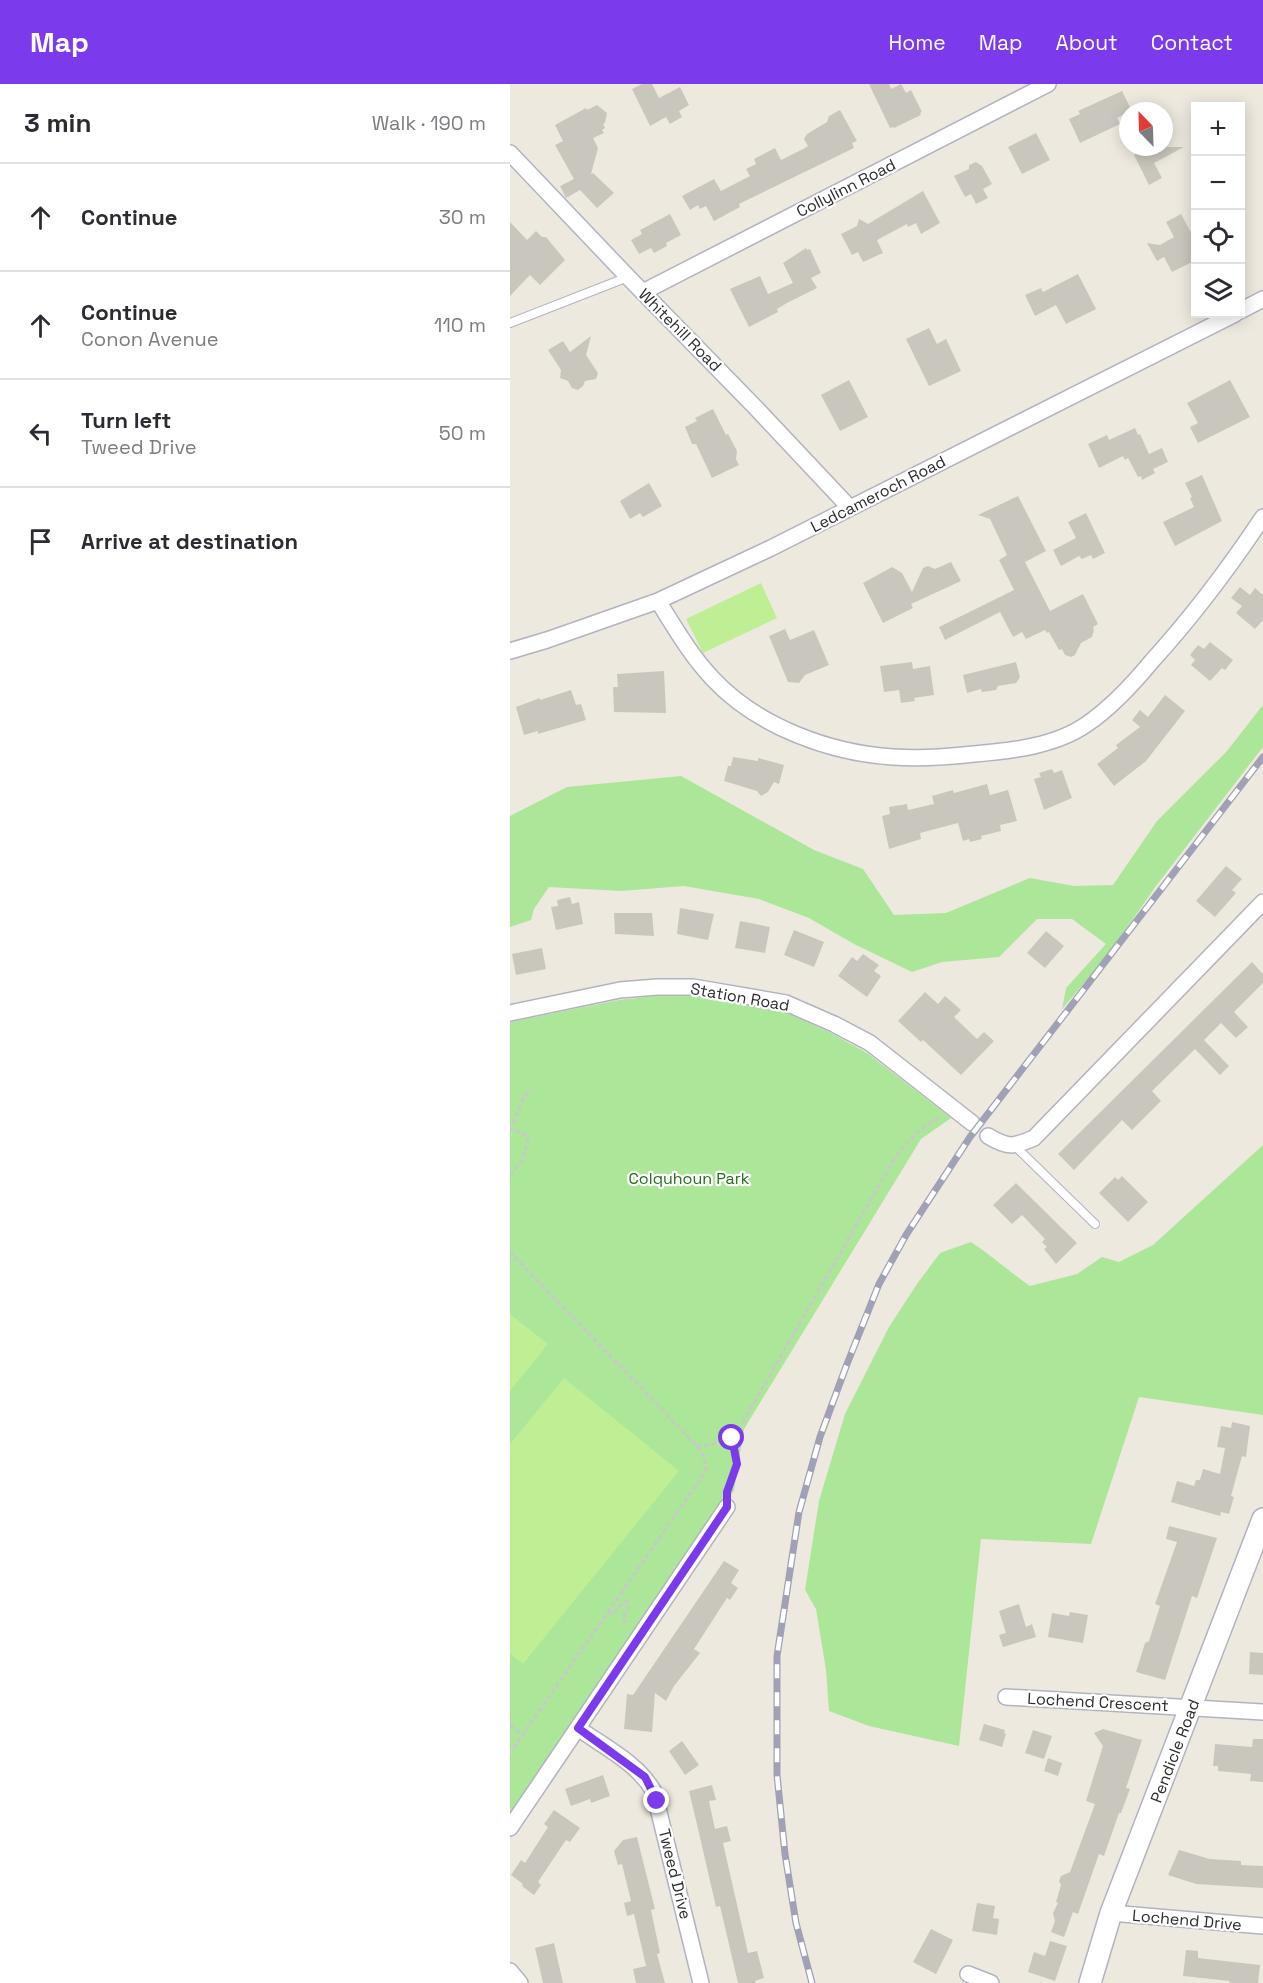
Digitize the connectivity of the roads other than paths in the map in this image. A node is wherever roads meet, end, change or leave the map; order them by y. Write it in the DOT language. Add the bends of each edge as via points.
graph roads {
  1 [pos="1048,84"];
  2 [pos="510,153"];
  3 [pos="628,277"];
  4 [pos="643,292"];
  5 [pos="1263,299"];
  6 [pos="1245,308"];
  7 [pos="1227,318"];
  8 [pos="510,323"];
  9 [pos="850,508"];
  10 [pos="1263,517"];
  11 [pos="658,601"];
  12 [pos="510,651"];
  13 [pos="1263,902"];
  14 [pos="510,1013"];
  15 [pos="972,1123"];
  16 [pos="988,1136"];
  17 [pos="1015,1146"];
  18 [pos="1095,1224"];
  19 [pos="727,1507"];
  20 [pos="1263,1519"];
  21 [pos="1006,1697"];
  22 [pos="1192,1708"];
  23 [pos="1263,1712"];
  24 [pos="578,1728"];
  25 [pos="510,1828"];
  26 [pos="1111,1914"];
  27 [pos="1263,1926"];
  28 [pos="510,1971"];
  29 [pos="968,1974"];
  30 [pos="520,1983"];
  31 [pos="701,1983"];
  32 [pos="992,1983"];
  33 [pos="1090,1983"];
  1 -- 4 [label="street, Collylinn Road"];
  2 -- 3 [label="street, Whitehill Road"];
  3 -- 4 [label="street, Whitehill Road"];
  3 -- 8 [label="lane"];
  4 -- 9 [label="street, Whitehill Road"];
  5 -- 6 [label="street"];
  7 -- 9 [label="street, Ledcameroch Road"];
  9 -- 11 [label="street, Ledcameroch Road"];
  10 -- 11 [label="street" via="1182,628 1102,713 1069,735 987,753 892,757 851,751 787,729 754,713 714,680"];
  11 -- 12 [label="street, Ledcameroch Road"];
  13 -- 17 [label="street" via="1035,1138"];
  14 -- 15 [label="street, Station Road" via="620,990 657,987 693,987 786,1003 870,1043"];
  16 -- 17 [label="street"];
  17 -- 18 [label="lane"];
  19 -- 24 [label="street"];
  20 -- 22 [label="street, Pendicle Road"];
  21 -- 22 [label="street, Lochend Crescent"];
  22 -- 23 [label="street, Lochend Crescent"];
  22 -- 26 [label="street, Pendicle Road"];
  24 -- 25 [label="street"];
  24 -- 31 [label="street, Tweed Drive" via="645,1777 654,1792"];
  26 -- 27 [label="street, Lochend Drive"];
  26 -- 33 [label="street, Pendicle Road"];
  28 -- 30 [label="street"];
  29 -- 32 [label="street"];
}
